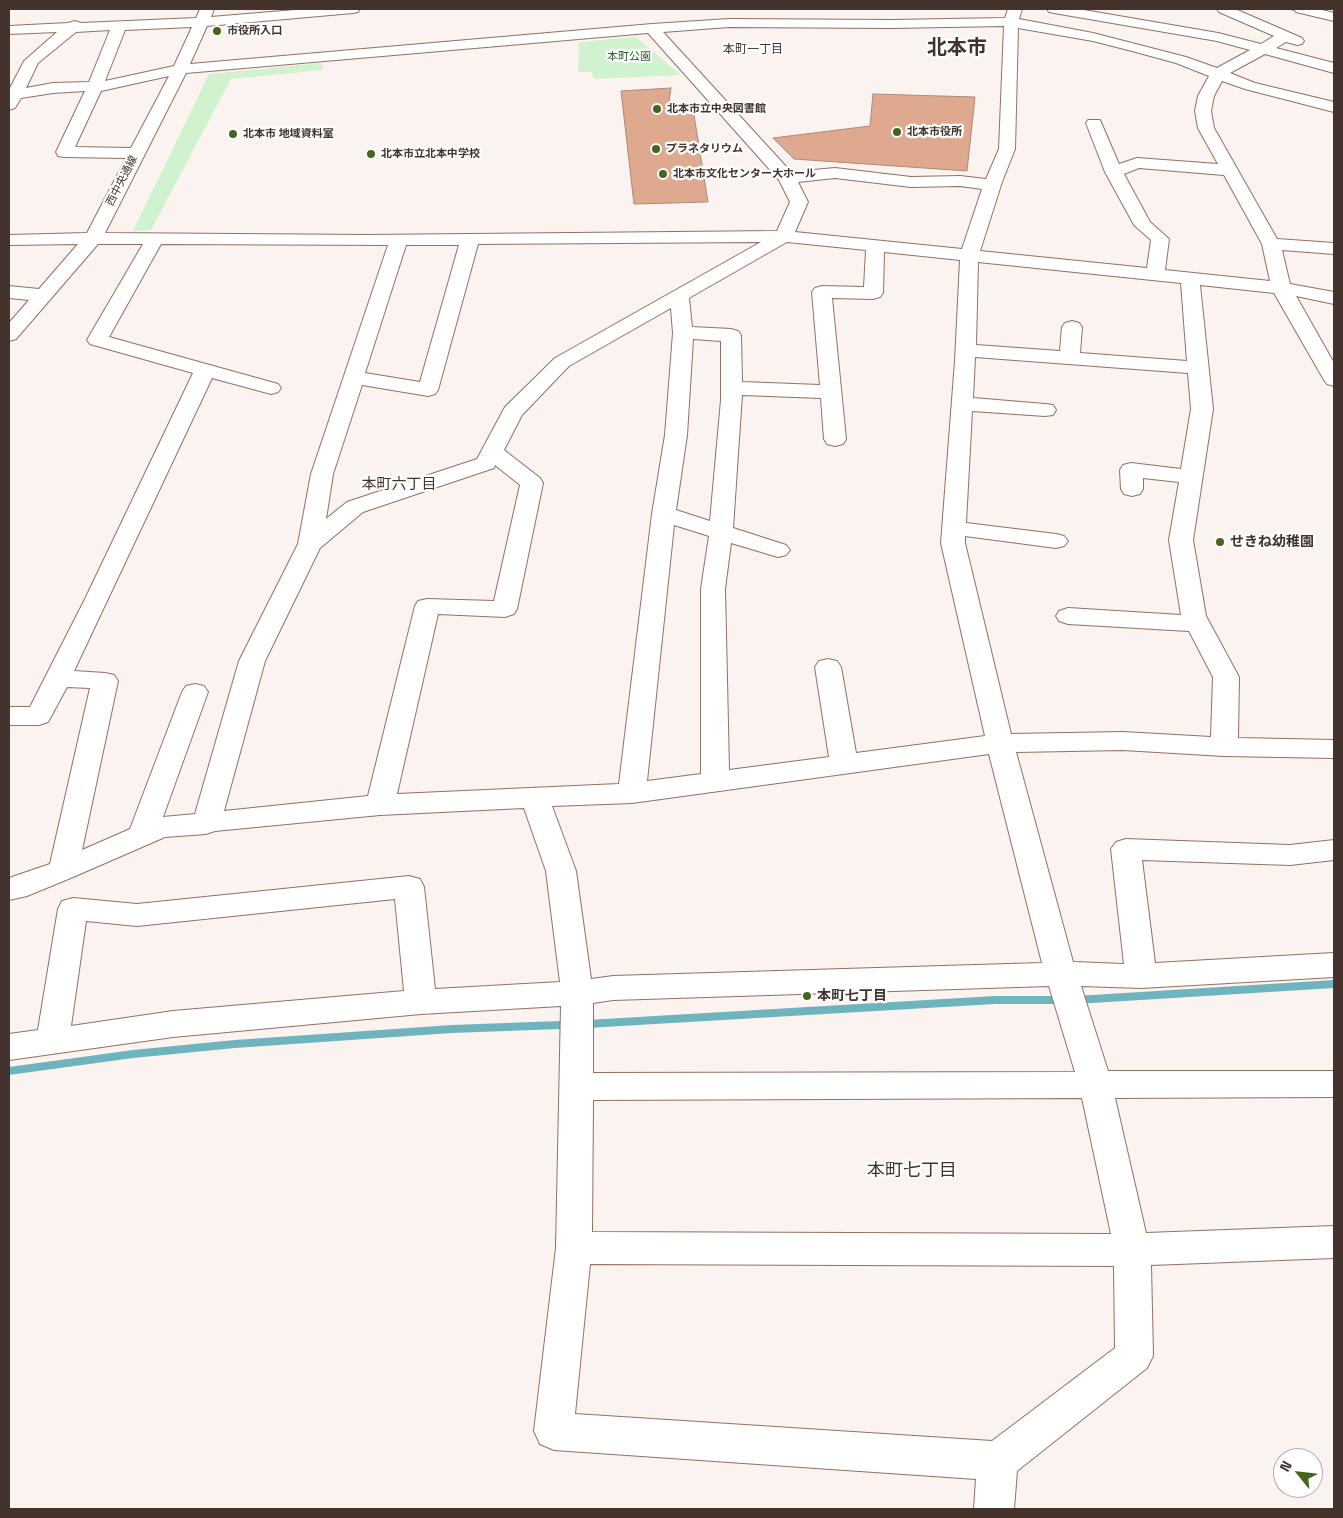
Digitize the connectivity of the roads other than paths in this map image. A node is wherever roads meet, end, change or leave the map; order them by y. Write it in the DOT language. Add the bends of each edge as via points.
graph roads {
  1 [pos="353,9"];
  2 [pos="1054,9"];
  3 [pos="1224,9"];
  4 [pos="1301,9"];
  5 [pos="90,14"];
  6 [pos="205,15"];
  7 [pos="1013,15"];
  8 [pos="729,16"];
  9 [pos="1334,17"];
  10 [pos="119,26"];
  11 [pos="70,28"];
  12 [pos="652,28"];
  13 [pos="9,30"];
  14 [pos="1286,36"];
  15 [pos="1264,48"];
  16 [pos="1334,59"];
  17 [pos="1334,68"];
  18 [pos="180,69"];
  19 [pos="1218,74"];
  20 [pos="95,87"];
  21 [pos="11,98"];
  22 [pos="1334,107"];
  23 [pos="1094,123"];
  24 [pos="137,153"];
  25 [pos="1230,170"];
  26 [pos="1114,172"];
  27 [pos="787,178"];
  28 [pos="992,185"];
  29 [pos="784,236"];
  30 [pos="93,238"];
  31 [pos="155,238"];
  32 [pos="398,239"];
  33 [pos="470,239"];
  34 [pos="9,240"];
  35 [pos="1271,244"];
  36 [pos="875,245"];
  37 [pos="1334,248"];
  38 [pos="969,256"];
  39 [pos="1155,275"];
  40 [pos="1190,279"];
  41 [pos="1281,288"];
  42 [pos="9,292"];
  43 [pos="44,294"];
  44 [pos="679,294"];
  45 [pos="1334,298"];
  46 [pos="1072,327"];
  47 [pos="683,333"];
  48 [pos="9,335"];
  49 [pos="966,350"];
  50 [pos="1070,358"];
  51 [pos="1198,368"];
  52 [pos="205,370"];
  53 [pos="354,377"];
  54 [pos="1334,380"];
  55 [pos="271,388"];
  56 [pos="732,388"];
  57 [pos="831,392"];
  58 [pos="962,404"];
  59 [pos="1045,410"];
  60 [pos="834,439"];
  61 [pos="492,452"];
  62 [pos="1191,477"];
  63 [pos="1132,489"];
  64 [pos="664,514"];
  65 [pos="954,528"];
  66 [pos="721,532"];
  67 [pos="1056,541"];
  68 [pos="310,544"];
  69 [pos="778,550"];
  70 [pos="1068,616"];
  71 [pos="1198,624"];
  72 [pos="828,667"];
  73 [pos="58,678"];
  74 [pos="195,692"];
  75 [pos="9,716"];
  76 [pos="1000,743"];
  77 [pos="1224,747"];
  78 [pos="1334,749"];
  79 [pos="844,764"];
  80 [pos="715,781"];
  81 [pos="632,793"];
  82 [pos="535,799"];
  83 [pos="380,805"];
  84 [pos="206,824"];
  85 [pos="142,835"];
  86 [pos="1334,850"];
  87 [pos="63,870"];
  88 [pos="9,888"];
  89 [pos="1334,964"];
  90 [pos="1061,974"];
  91 [pos="1141,976"];
  92 [pos="577,993"];
  93 [pos="421,1002"];
  94 [pos="52,1041"];
  95 [pos="9,1046"];
  96 [pos="1334,1084"];
  97 [pos="1096,1086"];
  98 [pos="575,1087"];
  99 [pos="1334,1242"];
  100 [pos="574,1248"];
  101 [pos="1132,1250"];
  102 [pos="998,1461"];
  103 [pos="994,1509"];
  1 -- 6 [label="street"];
  2 -- 15 [label="street" via="1178,29"];
  3 -- 14 [label="street"];
  4 -- 9 [label="street"];
  5 -- 11 [label="street"];
  6 -- 10 [label="street"];
  6 -- 18 [label="street, 西中央通線"];
  7 -- 8 [label="street" via="892,24"];
  7 -- 19 [label="street" via="1180,60"];
  7 -- 28 [label="street" via="1007,149"];
  8 -- 12 [label="street"];
  10 -- 11 [label="street"];
  10 -- 20 [label="street"];
  11 -- 13 [label="street"];
  11 -- 21 [label="street" via="32,61"];
  12 -- 18 [label="street"];
  12 -- 27 [label="street"];
  14 -- 15 [label="street"];
  14 -- 16 [label="street"];
  15 -- 17 [label="street"];
  15 -- 19 [label="street"];
  18 -- 20 [label="street"];
  18 -- 24 [label="street, 西中央通線"];
  19 -- 22 [label="street" via="1250,86"];
  19 -- 25 [label="street" via="1206,96 1203,111 1206,128"];
  20 -- 21 [label="street" via="53,88"];
  20 -- 24 [label="street" via="64,152"];
  23 -- 26 [label="street"];
  24 -- 30 [label="street, 西中央通線"];
  25 -- 26 [label="street" via="1137,163"];
  25 -- 35 [label="street"];
  26 -- 39 [label="street" via="1143,225 1160,239"];
  27 -- 28 [label="street" via="835,173 912,182 960,181"];
  27 -- 29 [label="street" via="799,202"];
  28 -- 38 [label="street"];
  29 -- 33 [label="street"];
  29 -- 36 [label="street"];
  29 -- 44 [label="street"];
  30 -- 31 [label="street"];
  30 -- 34 [label="street"];
  30 -- 43 [label="street, 西中央通線"];
  31 -- 32 [label="street"];
  31 -- 52 [label="street" via="97,340"];
  32 -- 33 [label="street"];
  32 -- 53 [label="street"];
  33 -- 53 [label="street" via="428,390"];
  35 -- 37 [label="street"];
  35 -- 41 [label="street"];
  36 -- 38 [label="street"];
  36 -- 57 [label="street" via="873,293 822,292"];
  38 -- 39 [label="street"];
  38 -- 49 [label="street"];
  39 -- 40 [label="street"];
  40 -- 41 [label="street"];
  40 -- 51 [label="street"];
  41 -- 45 [label="street"];
  41 -- 54 [label="street"];
  42 -- 43 [label="street"];
  43 -- 48 [label="street, 西中央通線"];
  44 -- 47 [label="street"];
  44 -- 61 [label="street" via="562,362 513,412"];
  46 -- 50 [label="street"];
  47 -- 56 [label="street" via="731,335"];
  47 -- 64 [label="street" via="676,435"];
  49 -- 50 [label="street"];
  49 -- 58 [label="street"];
  50 -- 51 [label="street"];
  51 -- 62 [label="street" via="1202,409"];
  52 -- 55 [label="street"];
  52 -- 73 [label="street"];
  53 -- 68 [label="street" via="322,474"];
  56 -- 57 [label="street"];
  56 -- 66 [label="street"];
  57 -- 60 [label="street"];
  58 -- 59 [label="street"];
  58 -- 65 [label="street"];
  61 -- 68 [label="street" via="486,463 355,507"];
  61 -- 83 [label="street" via="532,482 505,609 427,606"];
  62 -- 63 [label="street" via="1131,470"];
  62 -- 71 [label="street" via="1180,540"];
  64 -- 66 [label="street"];
  64 -- 81 [label="street"];
  65 -- 67 [label="street"];
  65 -- 76 [label="street" via="952,543"];
  66 -- 69 [label="street"];
  66 -- 80 [label="street" via="713,588"];
  68 -- 84 [label="street" via="252,660"];
  70 -- 71 [label="street"];
  71 -- 77 [label="street" via="1226,677"];
  72 -- 79 [label="street"];
  73 -- 75 [label="street" via="39,716"];
  73 -- 87 [label="street" via="105,681"];
  74 -- 85 [label="street"];
  76 -- 77 [label="street" via="1123,741"];
  76 -- 79 [label="street"];
  76 -- 90 [label="street"];
  77 -- 78 [label="street"];
  79 -- 80 [label="street"];
  80 -- 81 [label="street"];
  81 -- 82 [label="street"];
  82 -- 83 [label="street"];
  82 -- 92 [label="street" via="561,871"];
  83 -- 84 [label="street"];
  84 -- 85 [label="street" via="160,828"];
  85 -- 87 [label="street"];
  86 -- 91 [label="street" via="1290,855 1126,849"];
  87 -- 88 [label="street"];
  89 -- 91 [label="street"];
  90 -- 91 [label="street"];
  90 -- 92 [label="street" via="613,988"];
  90 -- 97 [label="street"];
  92 -- 93 [label="street"];
  92 -- 98 [label="street"];
  93 -- 94 [label="street" via="173,1024"];
  93 -- 94 [label="street" via="409,887 137,915 73,908"];
  94 -- 95 [label="street"];
  96 -- 97 [label="street"];
  97 -- 98 [label="street"];
  97 -- 101 [label="street"];
  98 -- 100 [label="street"];
  99 -- 101 [label="street"];
  100 -- 101 [label="street"];
  100 -- 102 [label="street" via="554,1431"];
  101 -- 102 [label="street" via="1134,1356"];
  102 -- 103 [label="street"];
}
